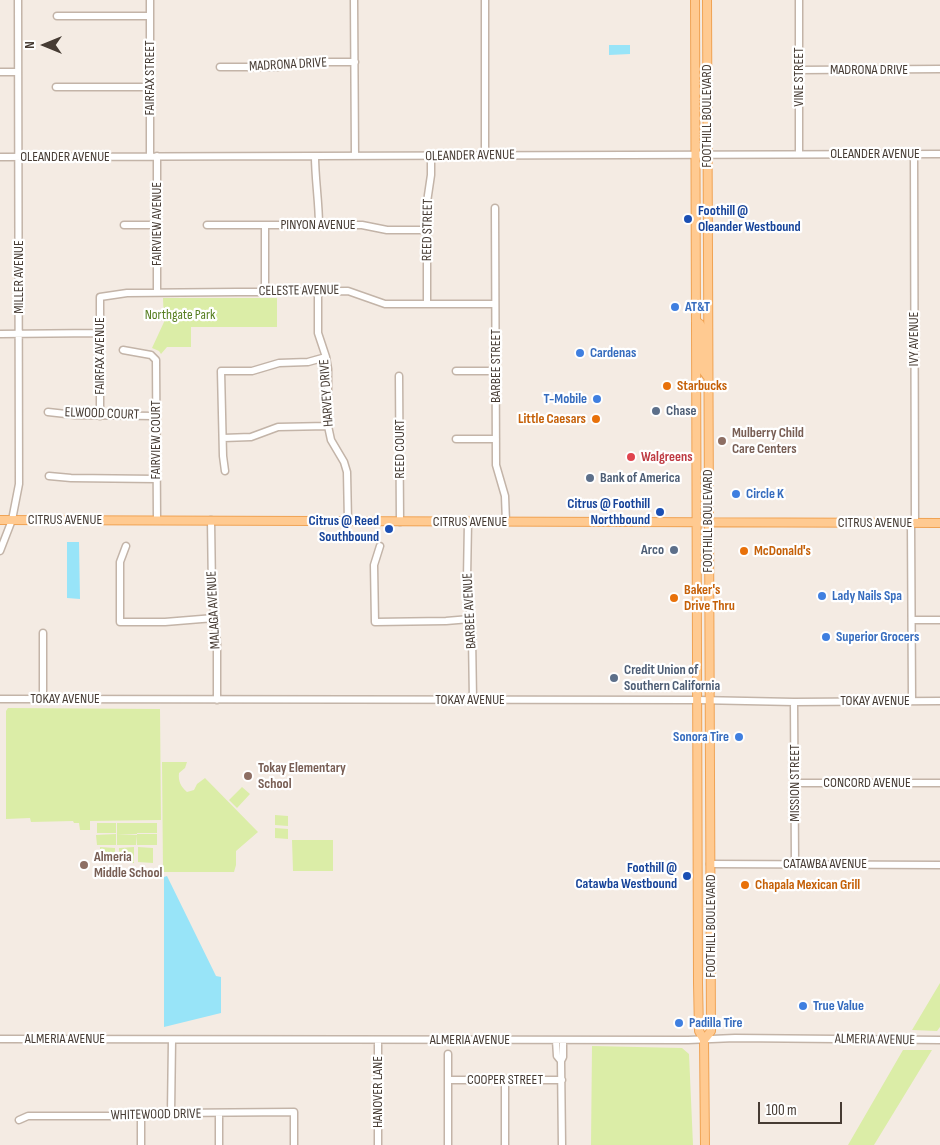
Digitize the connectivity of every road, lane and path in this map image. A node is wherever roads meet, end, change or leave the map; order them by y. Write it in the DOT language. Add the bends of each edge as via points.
graph roads {
  1 [pos="18,0"];
  2 [pos="150,0"];
  3 [pos="354,0"];
  4 [pos="485,0"];
  5 [pos="696,0"];
  6 [pos="706,0"];
  7 [pos="799,0"];
  8 [pos="57,16"];
  9 [pos="150,16"];
  10 [pos="355,62"];
  11 [pos="220,67"];
  12 [pos="940,69"];
  13 [pos="799,70"];
  14 [pos="0,72"];
  15 [pos="18,72"];
  16 [pos="56,87"];
  17 [pos="150,87"];
  18 [pos="696,154"];
  19 [pos="799,154"];
  20 [pos="914,154"];
  21 [pos="940,154"];
  22 [pos="485,155"];
  23 [pos="706,155"];
  24 [pos="153,156"];
  25 [pos="315,156"];
  26 [pos="355,156"];
  27 [pos="431,156"];
  28 [pos="0,157"];
  29 [pos="19,157"];
  30 [pos="495,208"];
  31 [pos="124,225"];
  32 [pos="157,225"];
  33 [pos="207,225"];
  34 [pos="265,225"];
  35 [pos="319,226"];
  36 [pos="428,230"];
  37 [pos="318,291"];
  38 [pos="157,292"];
  39 [pos="265,292"];
  40 [pos="100,297"];
  41 [pos="428,304"];
  42 [pos="495,304"];
  43 [pos="696,321"];
  44 [pos="19,333"];
  45 [pos="99,333"];
  46 [pos="0,334"];
  47 [pos="123,350"];
  48 [pos="326,357"];
  49 [pos="456,371"];
  50 [pos="496,371"];
  51 [pos="399,376"];
  52 [pos="708,378"];
  53 [pos="48,412"];
  54 [pos="100,416"];
  55 [pos="156,416"];
  56 [pos="328,426"];
  57 [pos="222,438"];
  58 [pos="456,439"];
  59 [pos="496,439"];
  60 [pos="225,471"];
  61 [pos="49,476"];
  62 [pos="156,479"];
  63 [pos="0,520"];
  64 [pos="12,520"];
  65 [pos="157,520"];
  66 [pos="211,520"];
  67 [pos="348,522"];
  68 [pos="400,522"];
  69 [pos="468,522"];
  70 [pos="506,522"];
  71 [pos="698,522"];
  72 [pos="708,522"];
  73 [pos="913,523"];
  74 [pos="940,523"];
  75 [pos="126,546"];
  76 [pos="380,546"];
  77 [pos="0,551"];
  78 [pos="214,618"];
  79 [pos="470,619"];
  80 [pos="912,620"];
  81 [pos="940,620"];
  82 [pos="43,633"];
  83 [pos="0,699"];
  84 [pos="43,699"];
  85 [pos="217,700"];
  86 [pos="473,700"];
  87 [pos="698,700"];
  88 [pos="709,700"];
  89 [pos="912,701"];
  90 [pos="940,701"];
  91 [pos="794,702"];
  92 [pos="795,783"];
  93 [pos="940,783"];
  94 [pos="710,864"];
  95 [pos="795,864"];
  96 [pos="940,865"];
  97 [pos="0,1039"];
  98 [pos="172,1040"];
  99 [pos="378,1040"];
  100 [pos="560,1040"];
  101 [pos="704,1040"];
  102 [pos="940,1040"];
  103 [pos="448,1054"];
  104 [pos="505,1079"];
  105 [pos="448,1080"];
  106 [pos="562,1080"];
  107 [pos="172,1113"];
  108 [pos="219,1113"];
  109 [pos="141,1114"];
  110 [pos="19,1120"];
  111 [pos="141,1145"];
  112 [pos="218,1145"];
  113 [pos="294,1145"];
  114 [pos="378,1145"];
  115 [pos="448,1145"];
  116 [pos="505,1145"];
  117 [pos="562,1145"];
  118 [pos="705,1145"];
  1 -- 15 [label="street, MILLER AVENUE"];
  2 -- 9 [label="street, FAIRFAX STREET"];
  3 -- 10 [label="street"];
  4 -- 22 [label="street"];
  5 -- 18 [label="main road, FOOTHILL BOULEVARD"];
  6 -- 23 [label="main road, FOOTHILL BOULEVARD"];
  7 -- 13 [label="street, VINE STREET"];
  8 -- 9 [label="street"];
  9 -- 17 [label="street, FAIRFAX STREET"];
  10 -- 11 [label="street, MADRONA DRIVE"];
  10 -- 26 [label="street"];
  12 -- 13 [label="street, MADRONA DRIVE"];
  13 -- 19 [label="street, VINE STREET"];
  14 -- 15 [label="street"];
  15 -- 29 [label="street, MILLER AVENUE"];
  16 -- 17 [label="street"];
  17 -- 24 [label="street, FAIRFAX STREET"];
  18 -- 22 [label="street, OLEANDER AVENUE"];
  18 -- 23 [label="street, OLEANDER AVENUE"];
  18 -- 43 [label="main road, FOOTHILL BOULEVARD"];
  19 -- 20 [label="street, OLEANDER AVENUE"];
  19 -- 23 [label="street, OLEANDER AVENUE"];
  20 -- 21 [label="street, OLEANDER AVENUE"];
  20 -- 73 [label="street, IVY AVENUE"];
  22 -- 27 [label="street, OLEANDER AVENUE"];
  23 -- 52 [label="main road, FOOTHILL BOULEVARD"];
  24 -- 25 [label="street, OLEANDER AVENUE"];
  24 -- 29 [label="street, OLEANDER AVENUE"];
  24 -- 32 [label="street, FAIRVIEW AVENUE"];
  25 -- 26 [label="street, OLEANDER AVENUE"];
  25 -- 35 [label="street"];
  26 -- 27 [label="street, OLEANDER AVENUE"];
  27 -- 36 [label="street, REED STREET"];
  28 -- 29 [label="street, OLEANDER AVENUE"];
  29 -- 44 [label="street, MILLER AVENUE"];
  30 -- 42 [label="street, BARBEE STREET"];
  31 -- 32 [label="street"];
  32 -- 38 [label="street, FAIRVIEW AVENUE"];
  33 -- 34 [label="street, PINYON AVENUE"];
  34 -- 35 [label="street, PINYON AVENUE"];
  34 -- 39 [label="street"];
  35 -- 36 [label="street, PINYON AVENUE" via="362,225 387,230"];
  36 -- 41 [label="street, REED STREET"];
  37 -- 39 [label="street, CELESTE AVENUE"];
  37 -- 41 [label="street, CELESTE AVENUE" via="348,291 385,304"];
  37 -- 48 [label="street, HARVEY DRIVE" via="318,332"];
  38 -- 39 [label="street, CELESTE AVENUE"];
  38 -- 40 [label="street, CELESTE AVENUE" via="127,292"];
  40 -- 45 [label="street, FAIRFAX AVENUE"];
  41 -- 42 [label="street, CELESTE AVENUE"];
  42 -- 50 [label="street, BARBEE STREET"];
  43 -- 52 [label="main road" via="701,328 702,369"];
  43 -- 71 [label="main road, FOOTHILL BOULEVARD"];
  44 -- 45 [label="street"];
  44 -- 46 [label="street"];
  44 -- 64 [label="street, MILLER AVENUE" via="19,484"];
  45 -- 54 [label="street, FAIRFAX AVENUE"];
  47 -- 55 [label="street, FAIRVIEW COURT" via="151,355 156,360"];
  48 -- 56 [label="street, HARVEY DRIVE"];
  48 -- 57 [label="street" via="308,362 279,363 252,371 221,371"];
  49 -- 50 [label="street"];
  50 -- 59 [label="street, BARBEE STREET"];
  51 -- 68 [label="street, REED COURT"];
  52 -- 72 [label="main road, FOOTHILL BOULEVARD"];
  53 -- 54 [label="street, ELWOOD COURT"];
  54 -- 55 [label="street, ELWOOD COURT"];
  55 -- 62 [label="street, FAIRVIEW COURT"];
  56 -- 57 [label="street" via="278,427 251,437"];
  56 -- 67 [label="street, HARVEY DRIVE" via="347,472"];
  57 -- 60 [label="street"];
  58 -- 59 [label="street"];
  59 -- 70 [label="street, BARBEE STREET" via="496,465 505,496"];
  61 -- 62 [label="street"];
  62 -- 65 [label="street, FAIRVIEW COURT"];
  63 -- 64 [label="main road, CITRUS AVENUE"];
  64 -- 65 [label="main road, CITRUS AVENUE"];
  64 -- 77 [label="street, MILLER AVENUE"];
  65 -- 66 [label="main road, CITRUS AVENUE"];
  66 -- 67 [label="main road, CITRUS AVENUE"];
  66 -- 78 [label="street, MALAGA AVENUE"];
  67 -- 68 [label="main road, CITRUS AVENUE"];
  68 -- 69 [label="main road, CITRUS AVENUE"];
  69 -- 70 [label="main road, CITRUS AVENUE"];
  69 -- 79 [label="street, BARBEE AVENUE"];
  70 -- 71 [label="main road, CITRUS AVENUE"];
  71 -- 72 [label="main road, CITRUS AVENUE"];
  71 -- 87 [label="main road, FOOTHILL BOULEVARD"];
  72 -- 73 [label="main road, CITRUS AVENUE"];
  72 -- 88 [label="main road, FOOTHILL BOULEVARD"];
  73 -- 74 [label="main road, CITRUS AVENUE"];
  73 -- 80 [label="street, IVY AVENUE"];
  75 -- 78 [label="street" via="120,562 120,622"];
  76 -- 79 [label="street" via="374,565 375,622"];
  78 -- 85 [label="street, MALAGA AVENUE"];
  79 -- 86 [label="street, BARBEE AVENUE"];
  80 -- 81 [label="street"];
  80 -- 89 [label="street, IVY AVENUE"];
  82 -- 84 [label="street"];
  83 -- 84 [label="street, TOKAY AVENUE"];
  84 -- 85 [label="street, TOKAY AVENUE"];
  85 -- 86 [label="street, TOKAY AVENUE"];
  86 -- 87 [label="street, TOKAY AVENUE"];
  87 -- 88 [label="street, TOKAY AVENUE"];
  87 -- 101 [label="main road, FOOTHILL BOULEVARD" via="699,1031"];
  88 -- 91 [label="street, TOKAY AVENUE"];
  88 -- 94 [label="main road, FOOTHILL BOULEVARD"];
  89 -- 90 [label="street, TOKAY AVENUE"];
  89 -- 91 [label="street, TOKAY AVENUE"];
  91 -- 92 [label="street, MISSION STREET"];
  92 -- 93 [label="street, CONCORD AVENUE"];
  92 -- 95 [label="street, MISSION STREET"];
  94 -- 95 [label="street, CATAWBA AVENUE"];
  94 -- 101 [label="main road, FOOTHILL BOULEVARD" via="711,1031"];
  95 -- 96 [label="street, CATAWBA AVENUE"];
  97 -- 98 [label="street, ALMERIA AVENUE"];
  98 -- 99 [label="street, ALMERIA AVENUE"];
  98 -- 107 [label="street"];
  99 -- 100 [label="street, ALMERIA AVENUE"];
  99 -- 114 [label="street, HANOVER LANE"];
  100 -- 101 [label="street, ALMERIA AVENUE"];
  100 -- 106 [label="street" via="557,1056"];
  101 -- 102 [label="street, ALMERIA AVENUE"];
  101 -- 118 [label="main road, FOOTHILL BOULEVARD"];
  103 -- 105 [label="street"];
  104 -- 105 [label="street, COOPER STREET"];
  104 -- 106 [label="street, COOPER STREET"];
  104 -- 116 [label="street"];
  105 -- 115 [label="street"];
  106 -- 117 [label="street"];
  107 -- 108 [label="street, WHITEWOOD DRIVE"];
  107 -- 109 [label="street, WHITEWOOD DRIVE"];
  108 -- 112 [label="street"];
  108 -- 113 [label="street, WHITEWOOD DRIVE" via="294,1112"];
  109 -- 110 [label="street, WHITEWOOD DRIVE" via="28,1116"];
  109 -- 111 [label="street"];
}
